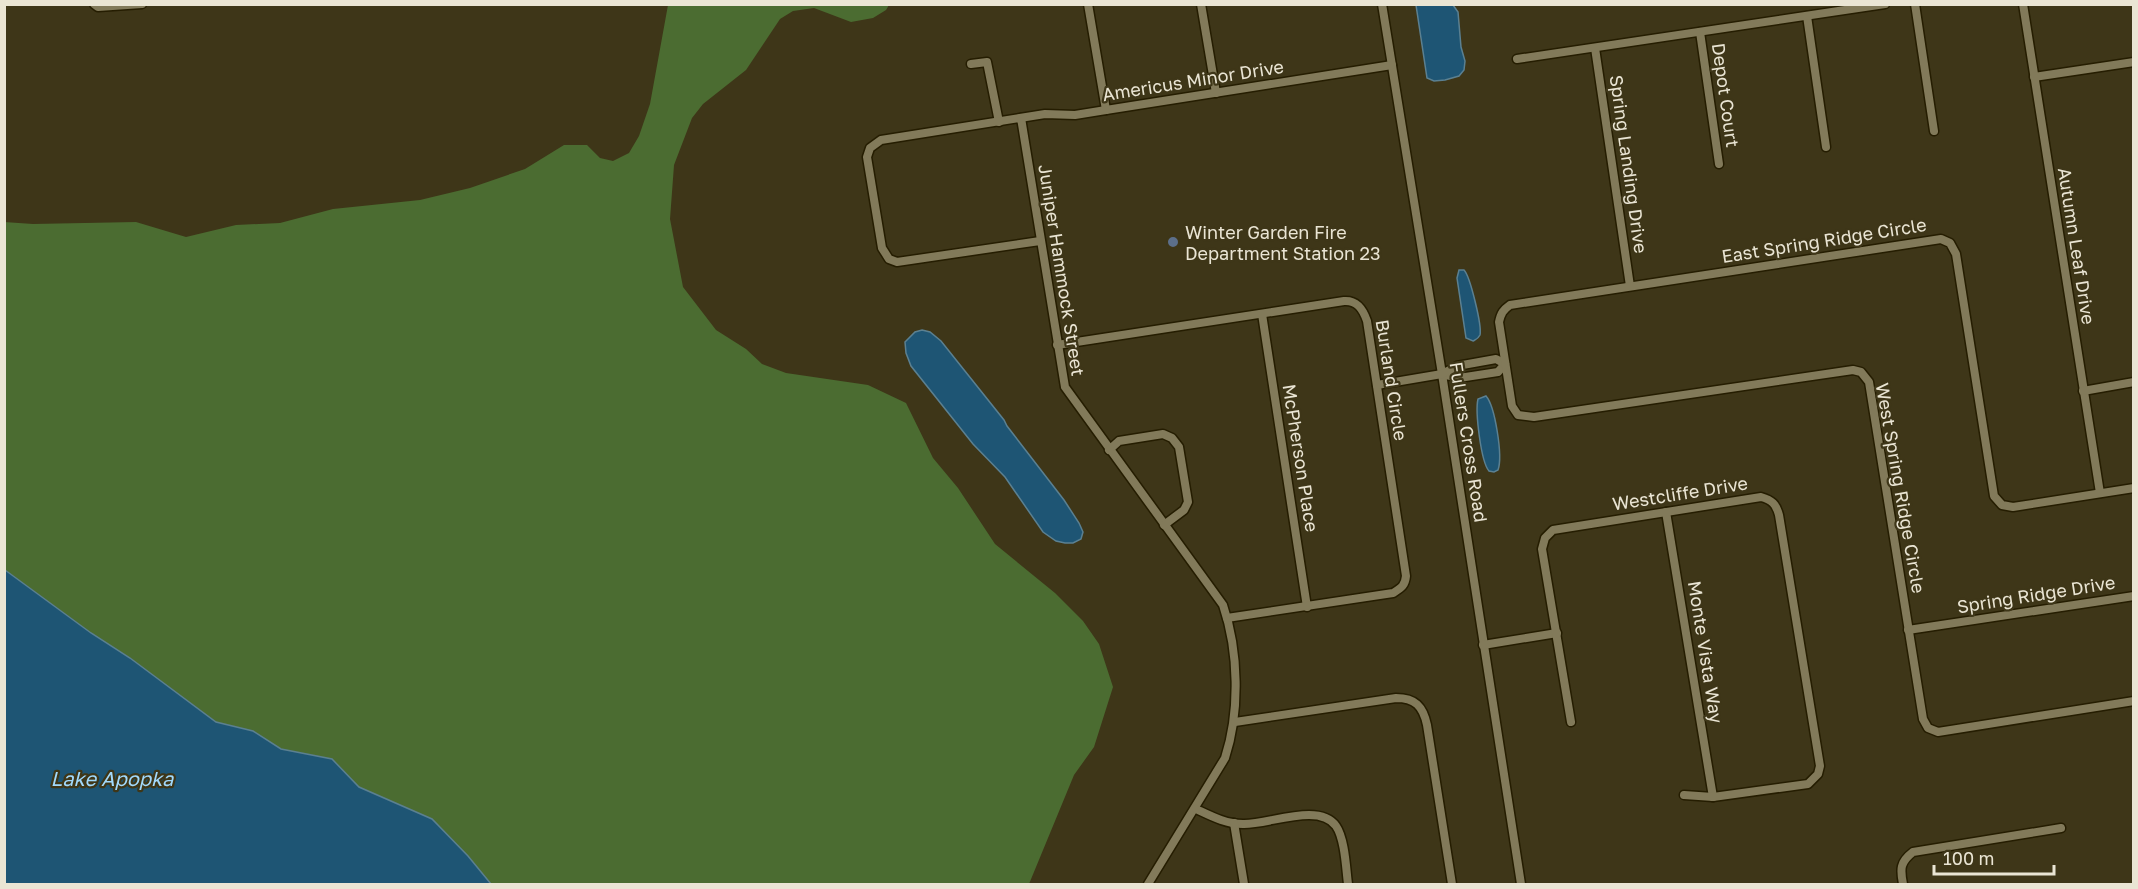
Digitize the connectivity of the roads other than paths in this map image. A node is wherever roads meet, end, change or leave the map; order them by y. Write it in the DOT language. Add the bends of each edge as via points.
graph roads {
  1 [pos="94,4"];
  2 [pos="142,4"];
  3 [pos="1088,4"];
  4 [pos="1201,4"];
  5 [pos="1382,4"];
  6 [pos="1884,4"];
  7 [pos="1915,4"];
  8 [pos="2023,4"];
  9 [pos="1807,16"];
  10 [pos="1700,32"];
  11 [pos="1595,48"];
  12 [pos="1518,59"];
  13 [pos="2133,62"];
  14 [pos="971,64"];
  15 [pos="1392,65"];
  16 [pos="2034,77"];
  17 [pos="1216,93"];
  18 [pos="1106,110"];
  19 [pos="1021,118"];
  20 [pos="999,122"];
  21 [pos="1934,131"];
  22 [pos="1826,147"];
  23 [pos="1719,164"];
  24 [pos="1040,241"];
  25 [pos="1630,286"];
  26 [pos="1262,314"];
  27 [pos="1058,345"];
  28 [pos="1505,364"];
  29 [pos="1442,374"];
  30 [pos="2133,382"];
  31 [pos="1377,385"];
  32 [pos="2083,391"];
  33 [pos="1109,450"];
  34 [pos="2133,488"];
  35 [pos="2100,494"];
  36 [pos="1666,512"];
  37 [pos="1164,525"];
  38 [pos="2133,596"];
  39 [pos="1307,607"];
  40 [pos="1227,618"];
  41 [pos="1908,630"];
  42 [pos="1557,633"];
  43 [pos="1483,645"];
  44 [pos="2133,701"];
  45 [pos="1235,722"];
  46 [pos="1571,722"];
  47 [pos="1684,795"];
  48 [pos="1713,798"];
  49 [pos="1196,809"];
  50 [pos="1234,824"];
  51 [pos="2061,828"];
  52 [pos="1902,881"];
  53 [pos="1148,885"];
  54 [pos="1244,885"];
  55 [pos="1348,885"];
  56 [pos="1452,885"];
  57 [pos="1521,885"];
  1 -- 2 [label="street"];
  3 -- 18 [label="street"];
  4 -- 17 [label="street"];
  5 -- 15 [label="street, Fullers Cross Road"];
  6 -- 9 [label="street"];
  7 -- 21 [label="street"];
  8 -- 16 [label="street, Autumn Leaf Drive"];
  9 -- 10 [label="street"];
  9 -- 22 [label="street"];
  10 -- 11 [label="street"];
  10 -- 23 [label="street, Depot Court"];
  11 -- 12 [label="street"];
  11 -- 25 [label="street, Spring Landing Drive"];
  13 -- 16 [label="street"];
  14 -- 20 [label="street" via="987,62"];
  15 -- 17 [label="street, Americus Minor Drive"];
  15 -- 29 [label="street, Fullers Cross Road"];
  16 -- 32 [label="street, Autumn Leaf Drive"];
  17 -- 18 [label="street, Americus Minor Drive"];
  18 -- 19 [label="street, Americus Minor Drive"];
  19 -- 20 [label="street, Americus Minor Drive"];
  19 -- 24 [label="street, Juniper Hammock Street"];
  20 -- 24 [label="street, Americus Minor Drive" via="881,140 870,148 867,157 882,248 889,259 897,262"];
  24 -- 27 [label="street, Juniper Hammock Street"];
  25 -- 28 [label="street, East Spring Ridge Circle" via="1510,305 1501,312 1498,322"];
  25 -- 35 [label="street, East Spring Ridge Circle" via="1941,239 1950,243 1956,254 1994,496 2001,505 2013,507"];
  26 -- 27 [label="street, Burland Circle"];
  26 -- 31 [label="street, Burland Circle" via="1344,301 1358,304 1367,321"];
  26 -- 39 [label="street, McPherson Place"];
  27 -- 33 [label="street, Juniper Hammock Street" via="1065,387"];
  28 -- 29 [label="street" via="1496,359 1457,366"];
  28 -- 29 [label="street" via="1498,372 1459,378"];
  28 -- 41 [label="street, West Spring Ridge Circle" via="1512,406 1518,415 1534,417 1853,370 1861,372 1869,382"];
  29 -- 31 [label="street"];
  29 -- 43 [label="street, Fullers Cross Road"];
  30 -- 32 [label="street"];
  31 -- 39 [label="street, Burland Circle" via="1405,583 1393,593"];
  32 -- 35 [label="street, Autumn Leaf Drive"];
  33 -- 37 [label="street, Juniper Hammock Street"];
  33 -- 37 [label="street" via="1119,441 1163,434 1179,447 1188,502 1184,510"];
  34 -- 35 [label="street, East Spring Ridge Circle"];
  36 -- 42 [label="street, Westcliffe Drive" via="1552,530 1542,549"];
  36 -- 48 [label="street, Monte Vista Way"];
  36 -- 48 [label="street, Westcliffe Drive" via="1761,497 1776,506 1779,515 1820,765 1818,774 1808,784"];
  37 -- 40 [label="street, Juniper Hammock Street" via="1223,605"];
  38 -- 41 [label="street, Spring Ridge Drive"];
  39 -- 40 [label="street, Burland Circle"];
  40 -- 45 [label="street, Juniper Hammock Street"];
  41 -- 44 [label="street, West Spring Ridge Circle" via="1923,719 1928,728 1938,732"];
  42 -- 43 [label="street"];
  42 -- 46 [label="street, Westcliffe Drive"];
  43 -- 57 [label="street, Fullers Cross Road"];
  45 -- 49 [label="street, Juniper Hammock Street" via="1225,758"];
  45 -- 56 [label="street" via="1396,698 1409,698 1419,704 1427,725"];
  47 -- 48 [label="street, Westcliffe Drive"];
  49 -- 50 [label="street"];
  49 -- 53 [label="street, Juniper Hammock Street"];
  50 -- 54 [label="street"];
  50 -- 55 [label="street" via="1307,815 1329,819 1341,839"];
  51 -- 52 [label="street" via="1913,852 1904,859"];
}
